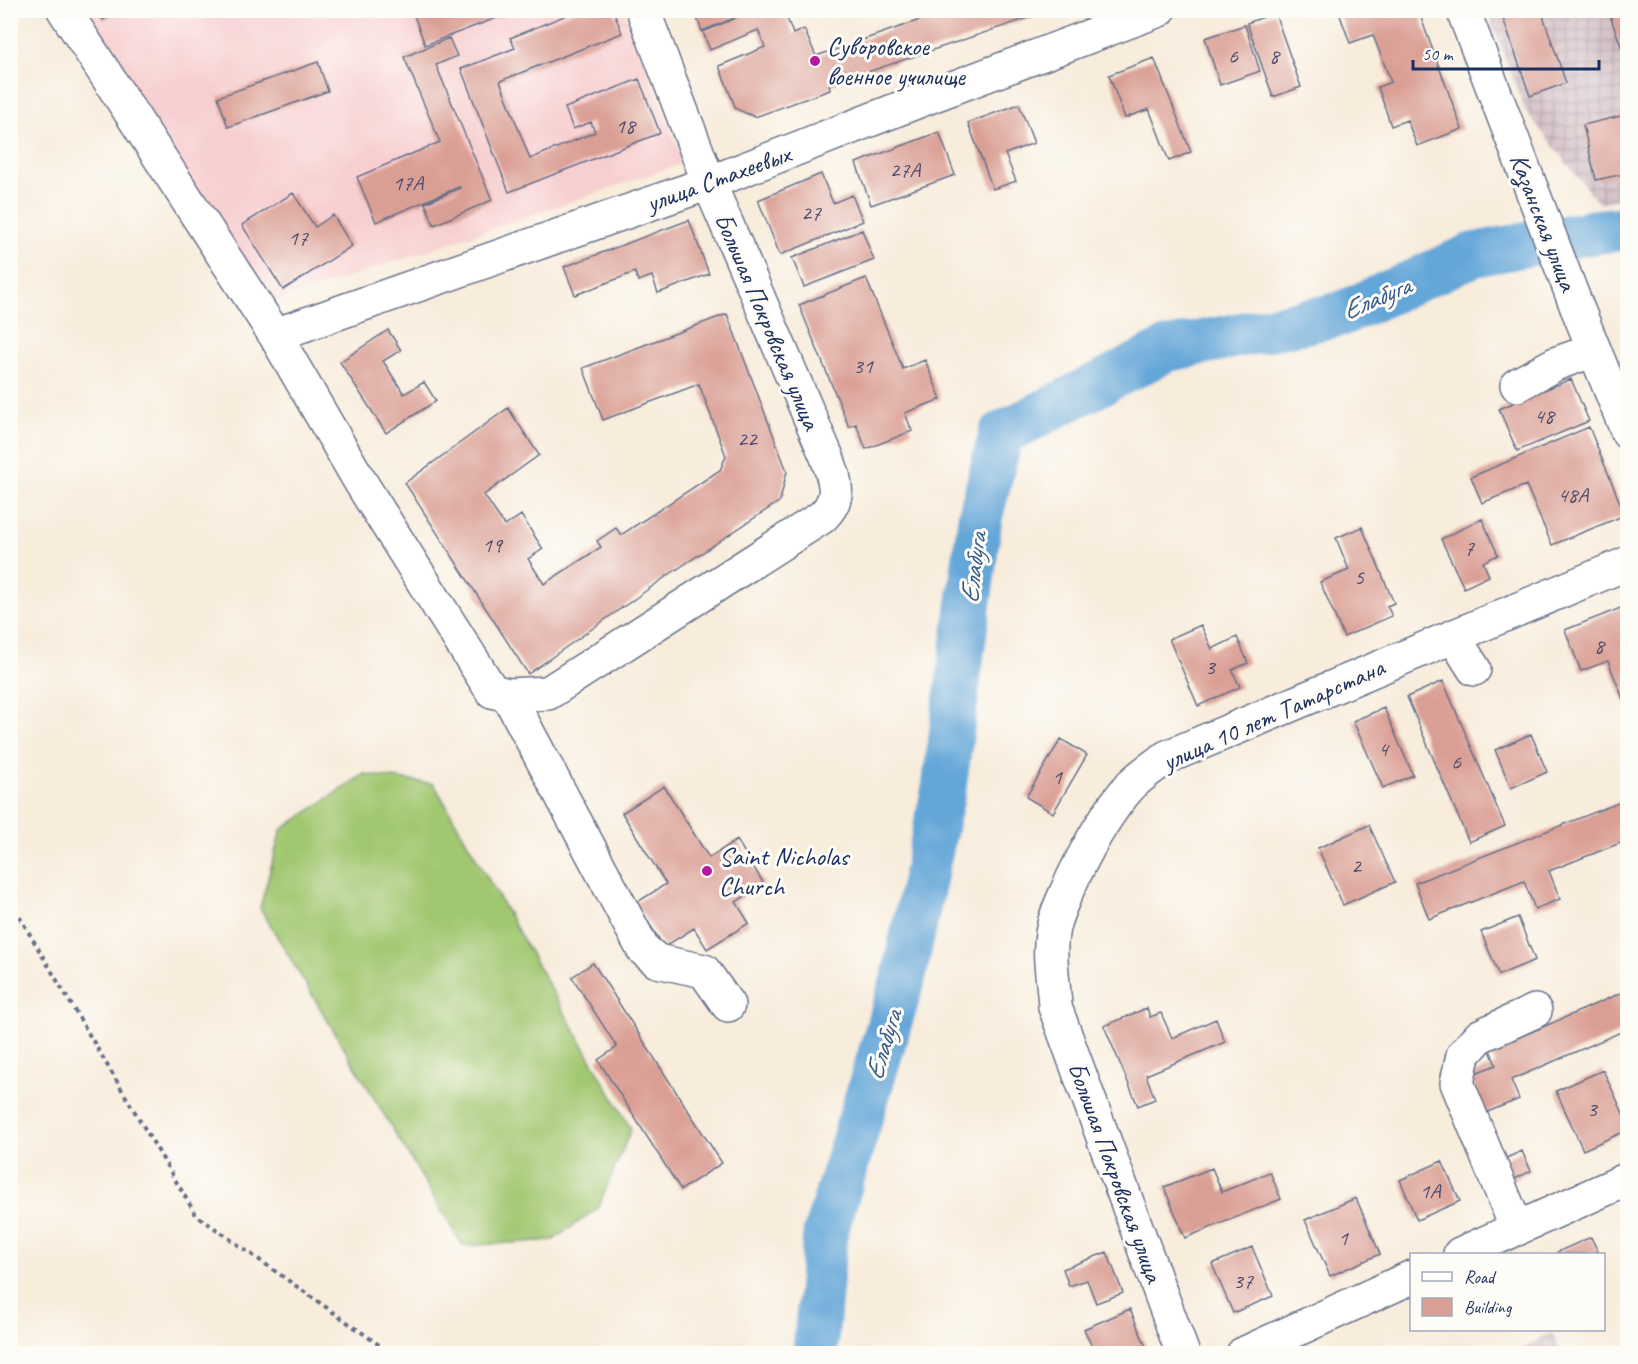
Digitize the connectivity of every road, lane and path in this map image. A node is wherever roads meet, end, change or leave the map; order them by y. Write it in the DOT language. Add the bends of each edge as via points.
graph roads {
  1 [pos="64,10"];
  2 [pos="643,10"];
  3 [pos="1158,10"];
  4 [pos="1463,10"];
  5 [pos="709,183"];
  6 [pos="275,335"];
  7 [pos="1594,350"];
  8 [pos="1516,385"];
  9 [pos="1627,428"];
  10 [pos="1628,563"];
  11 [pos="1454,636"];
  12 [pos="1474,669"];
  13 [pos="508,695"];
  14 [pos="10,901"];
  15 [pos="1054,990"];
  16 [pos="728,1005"];
  17 [pos="1535,1011"];
  18 [pos="1628,1179"];
  19 [pos="1517,1229"];
  20 [pos="1462,1253"];
  21 [pos="1410,1278"];
  22 [pos="392,1353"];
  23 [pos="1183,1353"];
  24 [pos="1243,1353"];
  1 -- 6 [label="street"];
  2 -- 5 [label="street, Большая Покровская улица"];
  3 -- 5 [label="street, улица Стахеевых"];
  4 -- 7 [label="street, Казанская улица"];
  5 -- 6 [label="street, улица Стахеевых"];
  5 -- 13 [label="street, Большая Покровская улица" via="827,457 835,499 822,516 548,693"];
  6 -- 13 [label="street" via="361,483 492,691"];
  7 -- 8 [label="street" via="1555,364"];
  7 -- 9 [label="street, Казанская улица"];
  10 -- 11 [label="street, улица 10 лет Татарстана"];
  11 -- 12 [label="street"];
  11 -- 15 [label="street, улица 10 лет Татарстана" via="1167,757 1144,772 1117,802 1089,845 1060,907 1052,933"];
  13 -- 16 [label="street" via="644,950 657,961 704,971"];
  14 -- 22 [label="path" via="196,1215"];
  15 -- 23 [label="street, Большая Покровская улица" via="1055,1007"];
  17 -- 19 [label="street" via="1479,1036 1463,1055 1457,1083"];
  18 -- 19 [label="street"];
  19 -- 20 [label="street"];
  21 -- 24 [label="street"];
}
